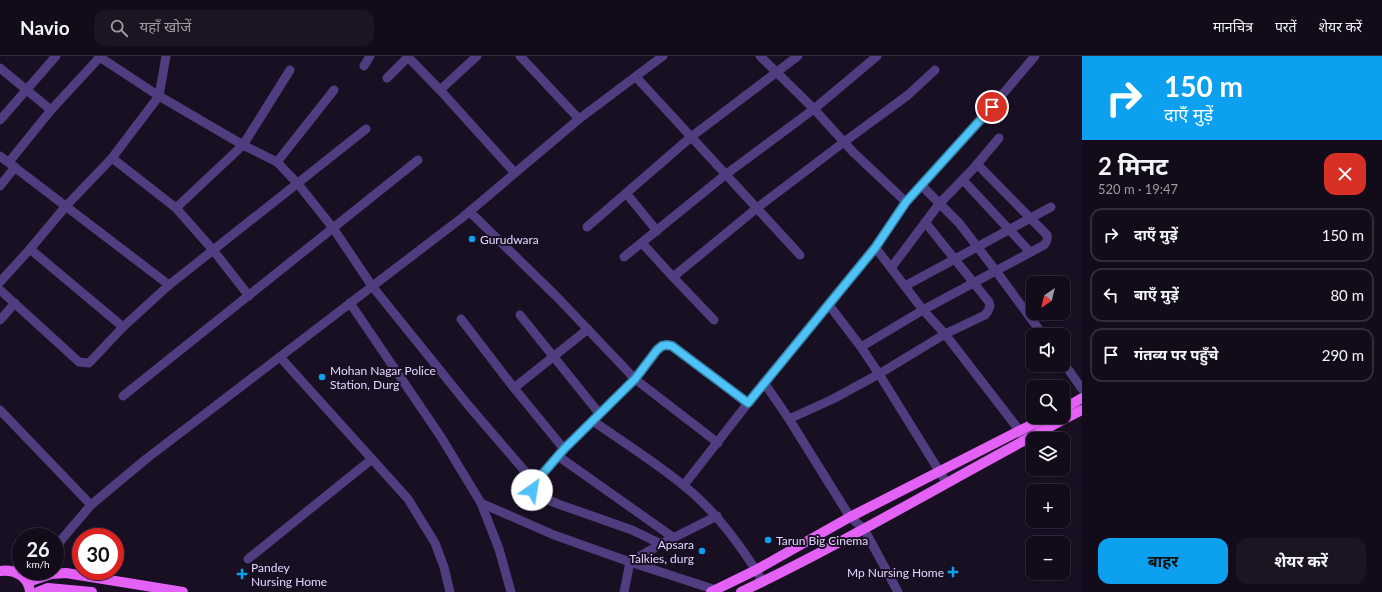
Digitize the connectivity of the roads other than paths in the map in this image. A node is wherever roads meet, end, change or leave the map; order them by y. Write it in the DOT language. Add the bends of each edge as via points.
graph roads {
  1 [pos="56,56"];
  2 [pos="99,56"];
  3 [pos="166,56"];
  4 [pos="370,56"];
  5 [pos="477,56"];
  6 [pos="520,56"];
  7 [pos="663,56"];
  8 [pos="760,56"];
  9 [pos="798,56"];
  10 [pos="877,56"];
  11 [pos="1035,56"];
  12 [pos="408,57"];
  13 [pos="364,66"];
  14 [pos="0,68"];
  15 [pos="290,70"];
  16 [pos="935,70"];
  17 [pos="777,72"];
  18 [pos="636,77"];
  19 [pos="387,78"];
  20 [pos="27,90"];
  21 [pos="334,90"];
  22 [pos="440,90"];
  23 [pos="159,96"];
  24 [pos="814,109"];
  25 [pos="51,110"];
  26 [pos="579,119"];
  27 [pos="0,120"];
  28 [pos="366,129"];
  29 [pos="691,137"];
  30 [pos="999,138"];
  31 [pos="844,142"];
  32 [pos="243,144"];
  33 [pos="0,156"];
  34 [pos="112,158"];
  35 [pos="418,160"];
  36 [pos="277,162"];
  37 [pos="977,164"];
  38 [pos="12,165"];
  39 [pos="515,173"];
  40 [pos="725,174"];
  41 [pos="963,180"];
  42 [pos="298,184"];
  43 [pos="921,185"];
  44 [pos="0,186"];
  45 [pos="626,193"];
  46 [pos="906,202"];
  47 [pos="939,204"];
  48 [pos="66,206"];
  49 [pos="1051,207"];
  50 [pos="176,208"];
  51 [pos="756,208"];
  52 [pos="470,212"];
  53 [pos="1031,218"];
  54 [pos="925,222"];
  55 [pos="333,228"];
  56 [pos="587,228"];
  57 [pos="1010,230"];
  58 [pos="657,231"];
  59 [pos="642,243"];
  60 [pos="978,246"];
  61 [pos="875,248"];
  62 [pos="30,249"];
  63 [pos="213,250"];
  64 [pos="1030,252"];
  65 [pos="800,255"];
  66 [pos="624,257"];
  67 [pos="955,260"];
  68 [pos="891,268"];
  69 [pos="996,270"];
  70 [pos="673,277"];
  71 [pos="0,282"];
  72 [pos="974,283"];
  73 [pos="169,285"];
  74 [pos="372,286"];
  75 [pos="905,286"];
  76 [pos="0,290"];
  77 [pos="249,296"];
  78 [pos="15,303"];
  79 [pos="350,303"];
  80 [pos="829,305"];
  81 [pos="923,310"];
  82 [pos="520,315"];
  83 [pos="461,319"];
  84 [pos="0,320"];
  85 [pos="714,320"];
  86 [pos="123,327"];
  87 [pos="1038,328"];
  88 [pos="588,329"];
  89 [pos="945,334"];
  90 [pos="861,347"];
  91 [pos="280,357"];
  92 [pos="553,357"];
  93 [pos="1070,372"];
  94 [pos="879,374"];
  95 [pos="635,379"];
  96 [pos="765,384"];
  97 [pos="514,388"];
  98 [pos="1082,388"];
  99 [pos="123,396"];
  100 [pos="1082,398"];
  101 [pos="748,403"];
  102 [pos="1070,405"];
  103 [pos="0,410"];
  104 [pos="1082,410"];
  105 [pos="596,417"];
  106 [pos="789,419"];
  107 [pos="1034,424"];
  108 [pos="1019,431"];
  109 [pos="1040,432"];
  110 [pos="1026,439"];
  111 [pos="718,443"];
  112 [pos="561,452"];
  113 [pos="372,460"];
  114 [pos="939,472"];
  115 [pos="946,482"];
  116 [pos="535,483"];
  117 [pos="684,485"];
  118 [pos="481,503"];
  119 [pos="91,505"];
  120 [pos="717,516"];
  121 [pos="850,517"];
  122 [pos="864,529"];
  123 [pos="64,535"];
  124 [pos="674,538"];
  125 [pos="661,544"];
  126 [pos="248,559"];
  127 [pos="630,562"];
  128 [pos="12,569"];
  129 [pos="756,570"];
  130 [pos="0,571"];
  131 [pos="762,582"];
  132 [pos="28,585"];
  133 [pos="118,587"];
  134 [pos="714,591"];
  135 [pos="38,592"];
  136 [pos="92,592"];
  137 [pos="183,592"];
  138 [pos="450,592"];
  139 [pos="511,592"];
  140 [pos="624,592"];
  141 [pos="741,592"];
  142 [pos="898,592"];
  1 -- 20 [label="street"];
  2 -- 23 [label="street"];
  2 -- 25 [label="street"];
  3 -- 23 [label="street"];
  4 -- 13 [label="street"];
  5 -- 22 [label="street"];
  6 -- 26 [label="street"];
  7 -- 18 [label="street"];
  8 -- 17 [label="street"];
  9 -- 17 [label="street"];
  10 -- 24 [label="street"];
  11 -- 43 [label="street"];
  12 -- 19 [label="street"];
  12 -- 22 [label="street"];
  14 -- 20 [label="street"];
  15 -- 32 [label="street"];
  16 -- 31 [label="street" via="908,95"];
  17 -- 24 [label="street"];
  17 -- 29 [label="street"];
  18 -- 26 [label="street"];
  18 -- 29 [label="street"];
  20 -- 25 [label="street"];
  20 -- 27 [label="street"];
  21 -- 36 [label="street"];
  22 -- 39 [label="street"];
  23 -- 32 [label="street"];
  23 -- 34 [label="street"];
  24 -- 31 [label="street"];
  24 -- 40 [label="street"];
  25 -- 38 [label="street"];
  26 -- 39 [label="street"];
  28 -- 42 [label="street"];
  29 -- 40 [label="street"];
  29 -- 45 [label="street"];
  30 -- 37 [label="street"];
  31 -- 46 [label="street"];
  31 -- 51 [label="street"];
  32 -- 36 [label="street"];
  32 -- 50 [label="street"];
  33 -- 38 [label="street"];
  34 -- 48 [label="street"];
  34 -- 50 [label="street"];
  35 -- 55 [label="street"];
  36 -- 42 [label="street"];
  37 -- 41 [label="street"];
  37 -- 53 [label="street"];
  38 -- 44 [label="street"];
  38 -- 48 [label="street"];
  39 -- 52 [label="street"];
  40 -- 51 [label="street"];
  40 -- 58 [label="street"];
  41 -- 47 [label="street"];
  41 -- 57 [label="street"];
  42 -- 55 [label="street"];
  42 -- 63 [label="street"];
  43 -- 46 [label="street"];
  43 -- 47 [label="street"];
  45 -- 56 [label="street"];
  45 -- 58 [label="street"];
  46 -- 61 [label="street"];
  47 -- 54 [label="street"];
  47 -- 60 [label="street"];
  48 -- 62 [label="street"];
  48 -- 73 [label="street"];
  49 -- 53 [label="street"];
  50 -- 63 [label="street"];
  51 -- 65 [label="street"];
  51 -- 70 [label="street"];
  52 -- 74 [label="street"];
  52 -- 88 [label="street"];
  53 -- 57 [label="street"];
  53 -- 64 [label="street" via="1048,239 1044,245"];
  54 -- 67 [label="street"];
  54 -- 68 [label="street"];
  55 -- 74 [label="street"];
  55 -- 77 [label="street"];
  57 -- 60 [label="street"];
  57 -- 64 [label="street"];
  58 -- 59 [label="street"];
  59 -- 66 [label="street"];
  59 -- 70 [label="street"];
  60 -- 67 [label="street"];
  60 -- 69 [label="street"];
  61 -- 68 [label="street"];
  61 -- 80 [label="street"];
  62 -- 71 [label="street"];
  62 -- 86 [label="street"];
  63 -- 73 [label="street"];
  63 -- 77 [label="street"];
  64 -- 69 [label="street"];
  67 -- 72 [label="street"];
  67 -- 75 [label="street"];
  68 -- 75 [label="street"];
  69 -- 72 [label="street"];
  69 -- 87 [label="street"];
  70 -- 85 [label="street"];
  72 -- 81 [label="street"];
  72 -- 89 [label="street" via="989,302 988,311 985,315"];
  73 -- 86 [label="street"];
  74 -- 79 [label="street"];
  74 -- 116 [label="street"];
  75 -- 81 [label="street"];
  76 -- 78 [label="street"];
  77 -- 99 [label="street"];
  78 -- 84 [label="street"];
  78 -- 86 [label="street" via="79,362 85,364 93,360"];
  79 -- 91 [label="street"];
  79 -- 118 [label="street"];
  80 -- 90 [label="street"];
  80 -- 96 [label="street"];
  81 -- 89 [label="street"];
  81 -- 90 [label="street"];
  82 -- 92 [label="street"];
  83 -- 97 [label="street"];
  88 -- 92 [label="street"];
  88 -- 95 [label="street"];
  89 -- 94 [label="street"];
  89 -- 108 [label="street"];
  90 -- 94 [label="street"];
  91 -- 113 [label="street"];
  91 -- 119 [label="street" via="146,459"];
  92 -- 97 [label="street"];
  92 -- 105 [label="street"];
  93 -- 98 [label="street"];
  94 -- 106 [label="street"];
  94 -- 114 [label="street"];
  95 -- 101 [label="street" via="657,350 662,346 672,346"];
  95 -- 105 [label="street"];
  95 -- 111 [label="street"];
  96 -- 101 [label="street"];
  96 -- 106 [label="street"];
  97 -- 112 [label="street"];
  100 -- 102 [label="main road"];
  101 -- 111 [label="street"];
  103 -- 119 [label="street"];
  104 -- 109 [label="main road"];
  105 -- 112 [label="street"];
  105 -- 117 [label="street"];
  106 -- 121 [label="street"];
  107 -- 108 [label="main road"];
  108 -- 110 [label="street"];
  108 -- 114 [label="main road"];
  110 -- 115 [label="main road"];
  111 -- 117 [label="street"];
  112 -- 116 [label="street"];
  112 -- 124 [label="street"];
  113 -- 126 [label="street"];
  113 -- 138 [label="street" via="408,499 435,543"];
  114 -- 115 [label="street"];
  114 -- 121 [label="main road"];
  115 -- 122 [label="main road"];
  116 -- 125 [label="street" via="532,490 535,494 632,530"];
  117 -- 120 [label="street"];
  118 -- 127 [label="street"];
  118 -- 139 [label="street" via="499,549"];
  119 -- 123 [label="street"];
  120 -- 124 [label="street"];
  120 -- 129 [label="street"];
  121 -- 122 [label="street"];
  121 -- 129 [label="main road"];
  122 -- 131 [label="main road"];
  122 -- 142 [label="street"];
  124 -- 125 [label="street"];
  125 -- 127 [label="street"];
  127 -- 134 [label="street"];
  127 -- 140 [label="street"];
  128 -- 130 [label="main road"];
  129 -- 131 [label="street"];
  129 -- 134 [label="main road"];
  131 -- 141 [label="main road"];
  132 -- 133 [label="main road" via="51,574 66,574"];
  133 -- 137 [label="main road"];
  135 -- 136 [label="main road" via="48,588"];
}
